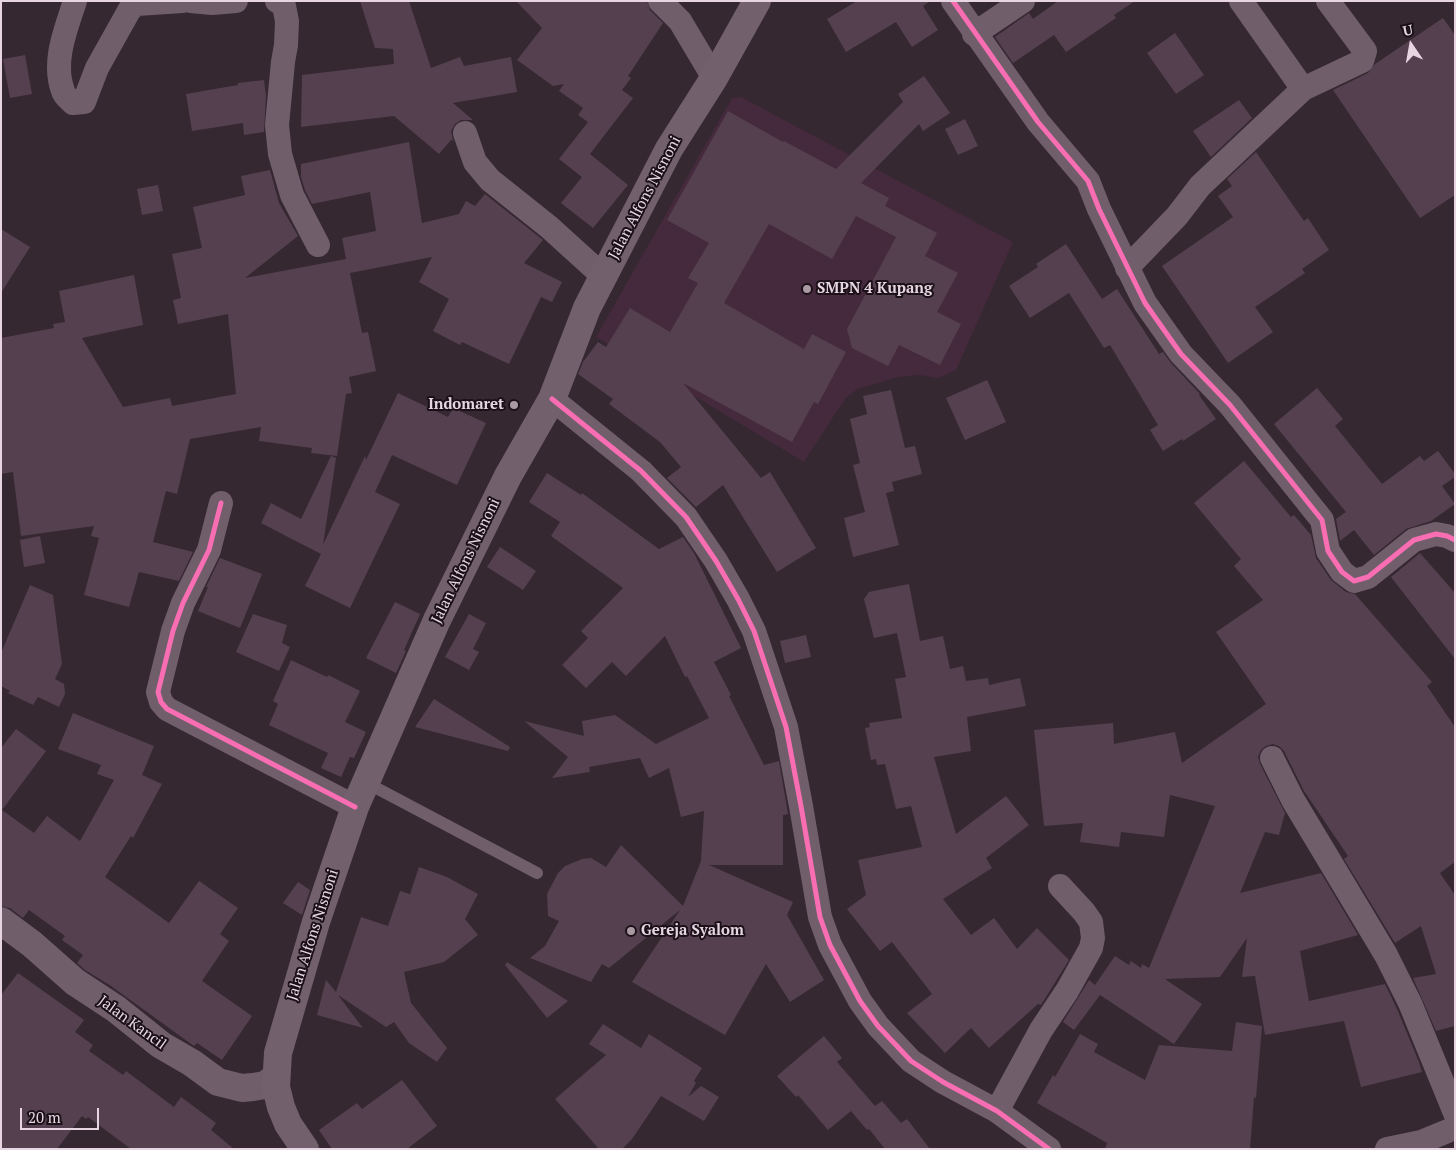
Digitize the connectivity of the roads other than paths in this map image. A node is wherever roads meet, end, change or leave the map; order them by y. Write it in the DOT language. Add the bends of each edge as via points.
graph roads {
  1 [pos="75,1"];
  2 [pos="182,1"];
  3 [pos="191,1"];
  4 [pos="236,1"];
  5 [pos="278,1"];
  6 [pos="660,1"];
  7 [pos="756,1"];
  8 [pos="953,1"];
  9 [pos="1023,1"];
  10 [pos="1241,1"];
  11 [pos="1328,1"];
  12 [pos="974,34"];
  13 [pos="714,78"];
  14 [pos="1303,89"];
  15 [pos="465,133"];
  16 [pos="318,245"];
  17 [pos="1127,268"];
  18 [pos="603,276"];
  19 [pos="552,398"];
  20 [pos="221,503"];
  21 [pos="1455,540"];
  22 [pos="1272,758"];
  23 [pos="365,782"];
  24 [pos="355,807"];
  25 [pos="537,873"];
  26 [pos="1060,886"];
  27 [pos="1,921"];
  28 [pos="276,1078"];
  29 [pos="996,1111"];
  30 [pos="1455,1114"];
  31 [pos="1455,1128"];
  32 [pos="305,1149"];
  33 [pos="1049,1149"];
  34 [pos="1388,1149"];
  1 -- 2 [label="street" via="60,53 63,93 73,103 84,102 97,68 130,9 136,4"];
  3 -- 4 [label="street"];
  5 -- 16 [label="street" via="282,1 287,21 278,125 280,154 292,194"];
  6 -- 13 [label="street" via="680,21"];
  7 -- 13 [label="main road, Jalan Alfons Nisnoni"];
  8 -- 12 [label="street"];
  9 -- 12 [label="street"];
  10 -- 14 [label="street"];
  11 -- 14 [label="street" via="1364,51 1362,61"];
  12 -- 17 [label="street" via="1038,122 1088,180"];
  13 -- 18 [label="main road, Jalan Alfons Nisnoni" via="669,149"];
  14 -- 17 [label="street" via="1200,186 1177,216"];
  15 -- 18 [label="street" via="475,162 490,180"];
  17 -- 21 [label="street" via="1145,303 1181,354 1230,405 1322,520 1328,551 1342,572 1354,581 1368,577 1414,540 1436,534"];
  18 -- 19 [label="main road, Jalan Alfons Nisnoni"];
  19 -- 23 [label="main road, Jalan Alfons Nisnoni" via="508,476 437,620"];
  19 -- 29 [label="street" via="641,471 686,516 738,598 754,631 786,726 820,917 830,944 860,1001 911,1061"];
  20 -- 24 [label="street" via="209,550 173,631 158,698 167,709"];
  22 -- 30 [label="street" via="1293,800 1386,955 1410,1003"];
  23 -- 24 [label="main road, Jalan Alfons Nisnoni"];
  23 -- 25 [label="lane"];
  24 -- 28 [label="main road, Jalan Alfons Nisnoni" via="287,1017"];
  26 -- 29 [label="street" via="1090,922 1091,948"];
  27 -- 28 [label="street, Jalan Kancil" via="75,982 218,1082 242,1088 265,1085"];
  28 -- 32 [label="main road, Jalan Alfons Nisnoni" via="281,1107"];
  29 -- 33 [label="street"];
  31 -- 34 [label="street" via="1422,1142"];
}
